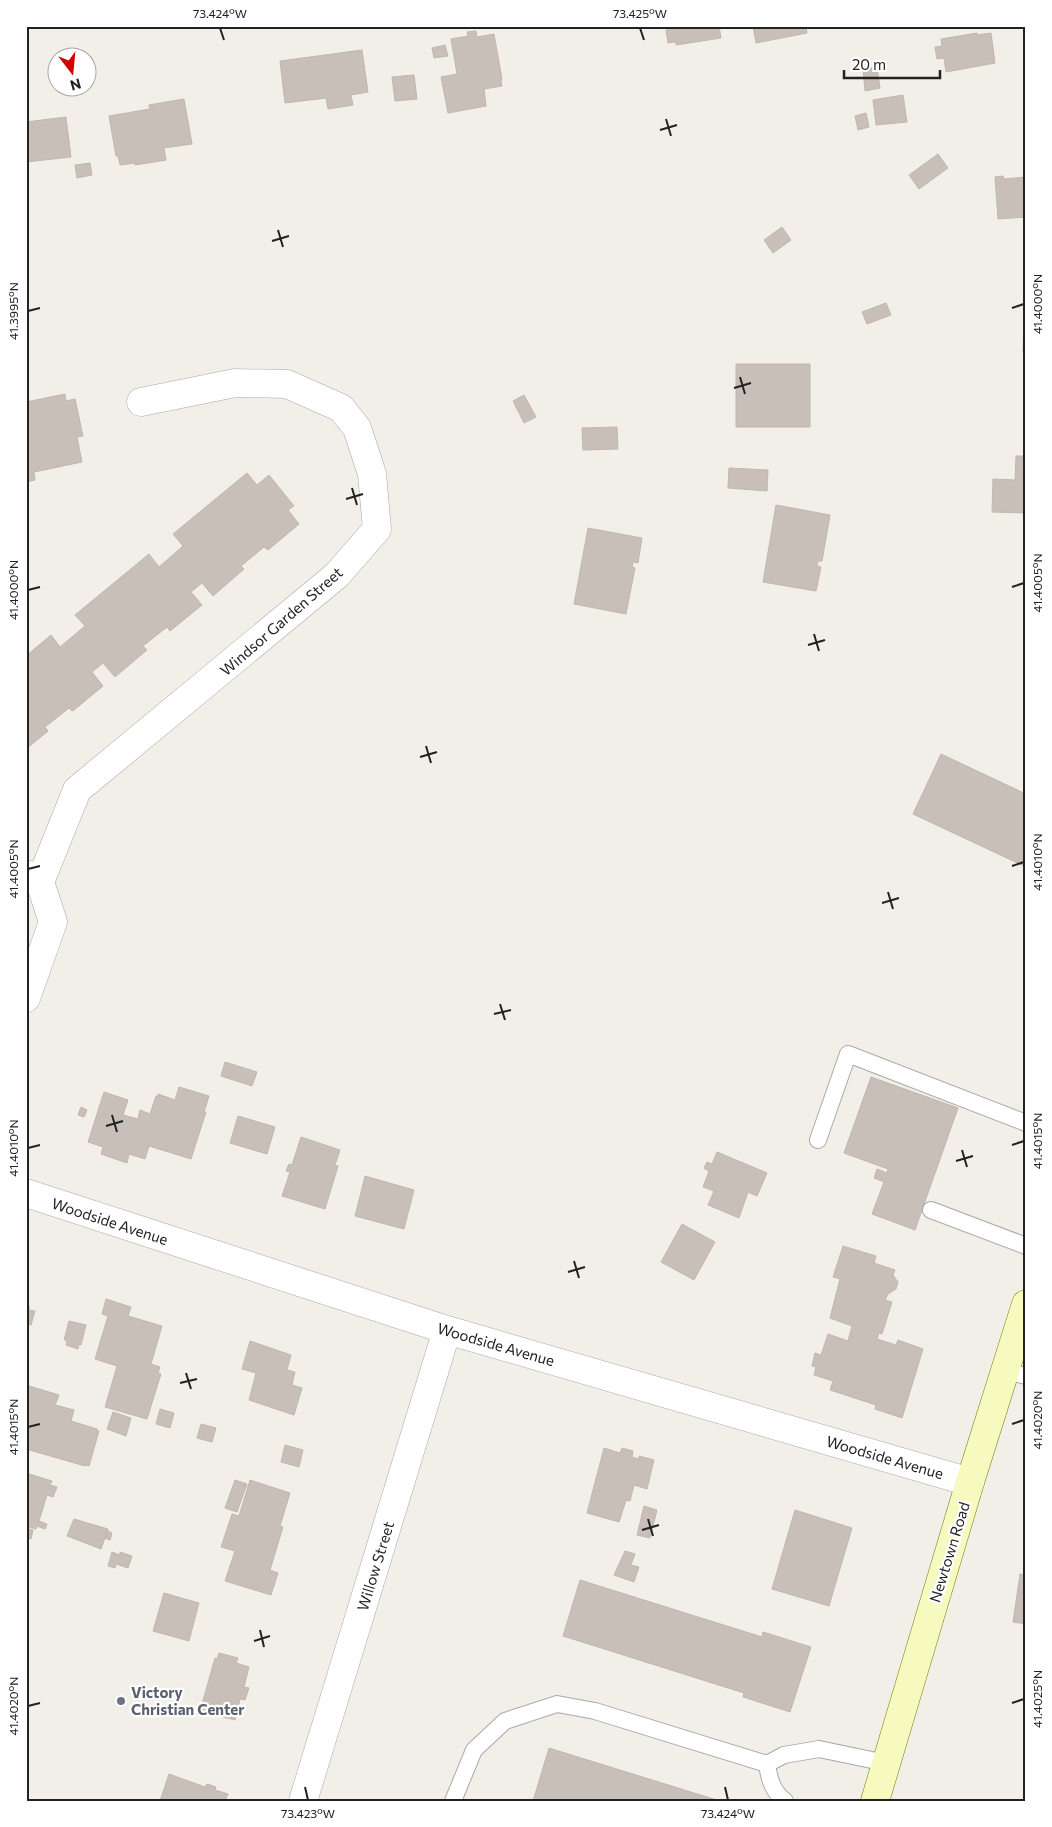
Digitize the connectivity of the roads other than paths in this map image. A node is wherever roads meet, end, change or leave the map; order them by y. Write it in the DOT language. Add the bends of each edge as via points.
graph roads {
  1 [pos="141,402"];
  2 [pos="33,878"];
  3 [pos="26,998"];
  4 [pos="1026,1123"];
  5 [pos="818,1140"];
  6 [pos="26,1193"];
  7 [pos="931,1210"];
  8 [pos="1026,1246"];
  9 [pos="1026,1304"];
  10 [pos="447,1330"];
  11 [pos="1015,1373"];
  12 [pos="970,1482"];
  13 [pos="886,1763"];
  14 [pos="767,1764"];
  15 [pos="303,1801"];
  16 [pos="454,1801"];
  17 [pos="785,1801"];
  18 [pos="874,1801"];
  1 -- 2 [label="street, Windsor Garden Street" via="235,384 287,384 340,408 357,428 372,474 377,529 337,575 77,790"];
  2 -- 3 [label="street" via="53,922"];
  4 -- 5 [label="lane" via="848,1054"];
  6 -- 10 [label="street, Woodside Avenue"];
  7 -- 8 [label="lane"];
  9 -- 11 [label="main road, Newtown Road"];
  10 -- 12 [label="street, Woodside Avenue"];
  10 -- 15 [label="street, Willow Street"];
  11 -- 12 [label="main road, Newtown Road"];
  12 -- 13 [label="main road, Newtown Road"];
  13 -- 14 [label="lane" via="819,1749 784,1755"];
  13 -- 18 [label="main road, Newtown Road"];
  14 -- 16 [label="lane" via="595,1711 557,1704 505,1721 474,1750"];
  14 -- 17 [label="lane" via="770,1779"];
}
